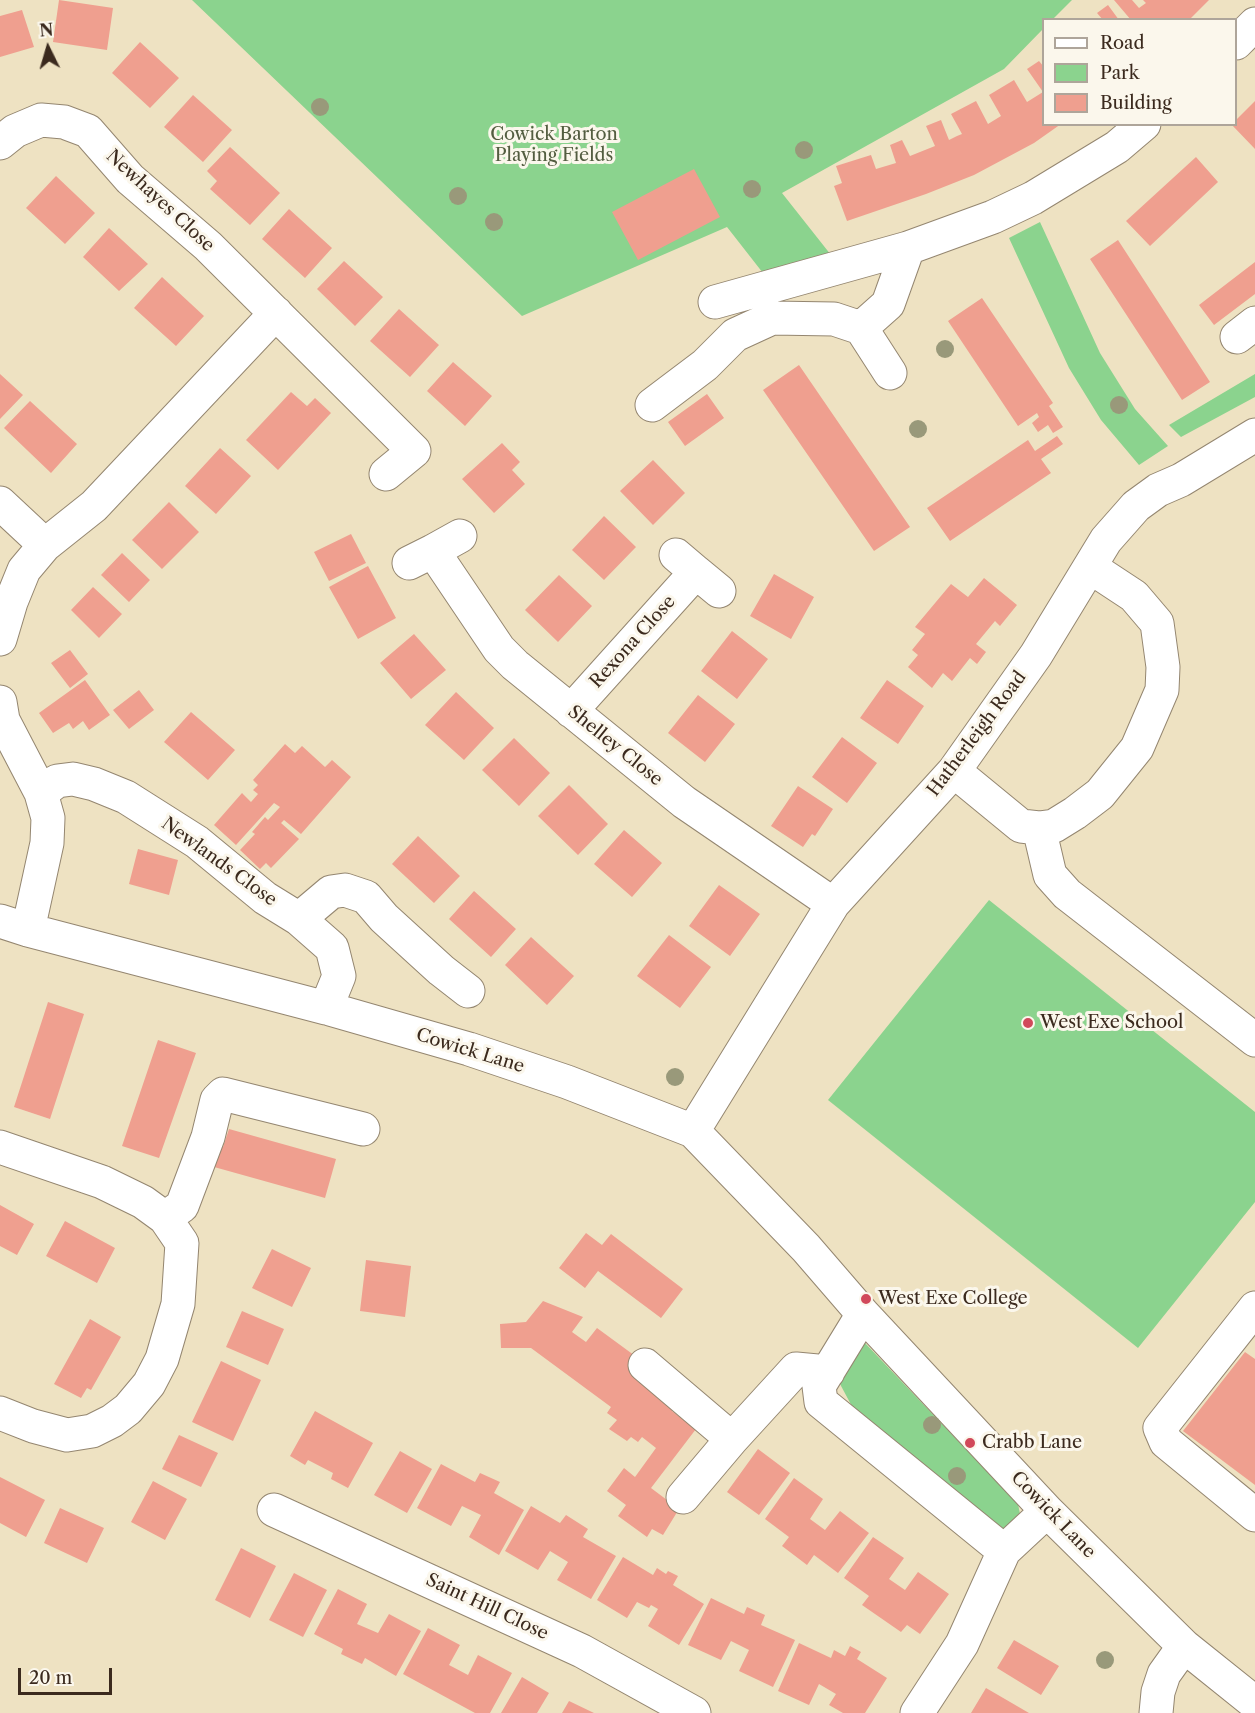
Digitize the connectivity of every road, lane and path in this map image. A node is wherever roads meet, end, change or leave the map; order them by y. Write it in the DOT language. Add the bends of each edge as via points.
graph roads {
  1 [pos="1255,24"];
  2 [pos="1237,42"];
  3 [pos="1142,126"];
  4 [pos="0,143"];
  5 [pos="908,248"];
  6 [pos="714,302"];
  7 [pos="276,313"];
  8 [pos="861,328"];
  9 [pos="890,373"];
  10 [pos="652,405"];
  11 [pos="1255,435"];
  12 [pos="386,474"];
  13 [pos="0,503"];
  14 [pos="45,545"];
  15 [pos="434,550"];
  16 [pos="1090,567"];
  17 [pos="697,573"];
  18 [pos="0,639"];
  19 [pos="0,702"];
  20 [pos="571,711"];
  21 [pos="954,771"];
  22 [pos="41,793"];
  23 [pos="1039,828"];
  24 [pos="833,904"];
  25 [pos="299,919"];
  26 [pos="14,926"];
  27 [pos="468,991"];
  28 [pos="326,1008"];
  29 [pos="1255,1040"];
  30 [pos="363,1129"];
  31 [pos="693,1131"];
  32 [pos="0,1147"];
  33 [pos="165,1218"];
  34 [pos="1255,1308"];
  35 [pos="863,1314"];
  36 [pos="645,1365"];
  37 [pos="828,1372"];
  38 [pos="0,1413"];
  39 [pos="732,1439"];
  40 [pos="683,1497"];
  41 [pos="275,1509"];
  42 [pos="1047,1511"];
  43 [pos="1255,1515"];
  44 [pos="1004,1551"];
  45 [pos="1184,1646"];
  46 [pos="1255,1703"];
  47 [pos="694,1713"];
  48 [pos="916,1713"];
  49 [pos="1156,1713"];
  1 -- 2 [label="street"];
  3 -- 5 [label="street" via="1117,147 1033,198"];
  4 -- 7 [label="street, Newhayes Close" via="15,131 41,120 64,122 88,131 130,179 208,246"];
  5 -- 6 [label="street"];
  5 -- 8 [label="street" via="888,304"];
  7 -- 12 [label="street, Newhayes Close" via="414,451"];
  7 -- 14 [label="street" via="94,506"];
  8 -- 9 [label="street"];
  8 -- 10 [label="street" via="834,319 772,318 735,335 705,365"];
  11 -- 16 [label="street, Hatherleigh Road" via="1136,506 1106,540"];
  13 -- 14 [label="street"];
  14 -- 18 [label="street" via="24,570"];
  15 -- 20 [label="street, Shelley Close" via="499,649"];
  16 -- 21 [label="street, Hatherleigh Road" via="1036,655"];
  16 -- 23 [label="street" via="1134,596 1157,623 1162,690 1137,748 1100,794 1054,826"];
  17 -- 20 [label="street, Rexona Close"];
  19 -- 22 [label="street" via="3,720"];
  20 -- 24 [label="street, Shelley Close" via="684,802"];
  21 -- 23 [label="street" via="1021,826"];
  21 -- 24 [label="street, Hatherleigh Road"];
  22 -- 25 [label="street, Newlands Close" via="57,781 73,779 126,797 197,842 265,898"];
  22 -- 26 [label="street" via="48,818 47,843"];
  23 -- 29 [label="street" via="1050,875 1067,894"];
  24 -- 31 [label="street, Hatherleigh Road"];
  25 -- 27 [label="street" via="331,892 345,890 366,897 384,918"];
  25 -- 28 [label="street, Newlands Close" via="332,948 339,976"];
  26 -- 28 [label="street, Cowick Lane"];
  28 -- 31 [label="street, Cowick Lane" via="469,1049"];
  30 -- 33 [label="street" via="223,1094 217,1100 208,1137 182,1206"];
  31 -- 35 [label="street, Cowick Lane" via="806,1248"];
  32 -- 33 [label="street" via="102,1182"];
  33 -- 38 [label="street" via="182,1243 178,1304 162,1359 149,1384 128,1409 92,1431 67,1435"];
  34 -- 43 [label="street" via="1160,1428 1166,1442"];
  35 -- 37 [label="street"];
  35 -- 42 [label="street, Cowick Lane"];
  36 -- 39 [label="street"];
  37 -- 39 [label="street" via="796,1369"];
  37 -- 44 [label="street" via="819,1386 821,1402"];
  39 -- 40 [label="street"];
  41 -- 47 [label="street, Saint Hill Close" via="582,1651"];
  42 -- 44 [label="street"];
  42 -- 45 [label="street, Cowick Lane"];
  44 -- 48 [label="street" via="962,1644"];
  45 -- 46 [label="street, Cowick Lane"];
  45 -- 49 [label="street" via="1164,1674"];
}
